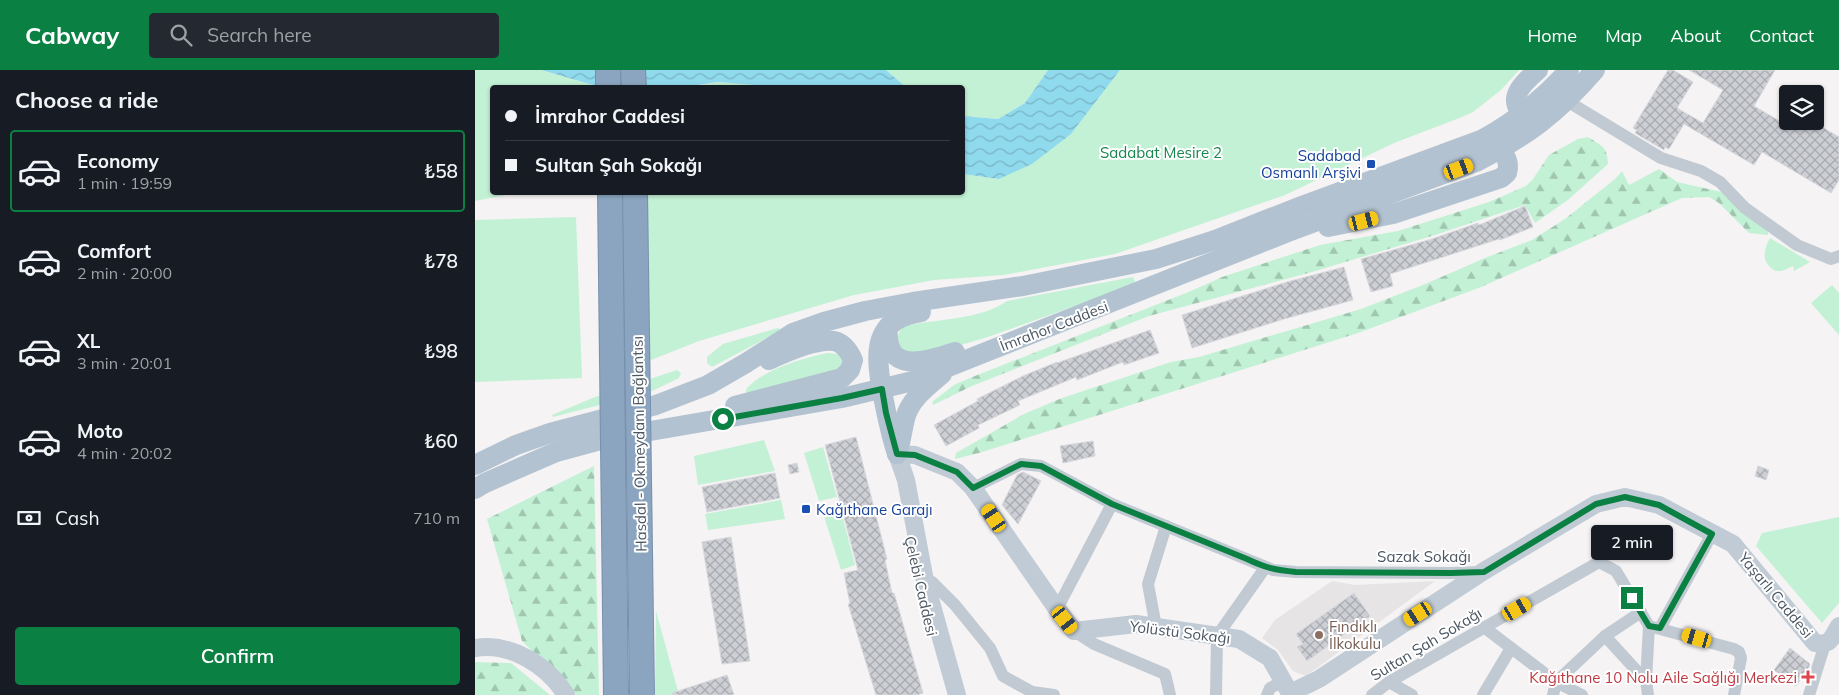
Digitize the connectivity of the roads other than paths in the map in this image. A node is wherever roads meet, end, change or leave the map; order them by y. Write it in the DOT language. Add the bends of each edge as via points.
graph roads {
  1 [pos="608,70"];
  2 [pos="633,70"];
  3 [pos="1538,70"];
  4 [pos="1569,70"];
  5 [pos="1595,70"];
  6 [pos="608,85"];
  7 [pos="634,85"];
  8 [pos="1567,101"];
  9 [pos="1531,119"];
  10 [pos="1481,140"];
  11 [pos="1501,150"];
  12 [pos="610,195"];
  13 [pos="635,195"];
  14 [pos="1839,256"];
  15 [pos="971,294"];
  16 [pos="888,327"];
  17 [pos="1023,337"];
  18 [pos="949,367"];
  19 [pos="708,385"];
  20 [pos="882,389"];
  21 [pos="692,424"];
  22 [pos="897,454"];
  23 [pos="475,465"];
  24 [pos="478,486"];
  25 [pos="973,488"];
  26 [pos="1112,504"];
  27 [pos="1166,526"];
  28 [pos="1712,534"];
  29 [pos="1265,568"];
  30 [pos="1484,572"];
  31 [pos="922,582"];
  32 [pos="1057,609"];
  33 [pos="1641,612"];
  34 [pos="1839,626"];
  35 [pos="1156,627"];
  36 [pos="1655,627"];
  37 [pos="1485,628"];
  38 [pos="1074,632"];
  39 [pos="1217,636"];
  40 [pos="1605,636"];
  41 [pos="1825,644"];
  42 [pos="475,648"];
  43 [pos="1511,648"];
  44 [pos="1646,681"];
  45 [pos="1389,682"];
  46 [pos="1556,682"];
  47 [pos="1288,689"];
  48 [pos="1032,693"];
  49 [pos="567,695"];
  50 [pos="616,695"];
  51 [pos="641,695"];
  52 [pos="948,695"];
  53 [pos="957,695"];
  54 [pos="1053,695"];
  55 [pos="1170,695"];
  56 [pos="1216,695"];
  57 [pos="1267,695"];
  58 [pos="1372,695"];
  59 [pos="1412,695"];
  60 [pos="1483,695"];
  61 [pos="1553,695"];
  62 [pos="1582,695"];
  63 [pos="1648,695"];
  64 [pos="1734,695"];
  65 [pos="1809,695"];
  1 -- 6 [label="highway"];
  2 -- 7 [label="highway"];
  3 -- 9 [label="main road" via="1516,95 1517,107"];
  4 -- 9 [label="main road, İmrahor Caddesi" via="1548,92"];
  5 -- 8 [label="main road, İmrahor Caddesi"];
  8 -- 9 [label="main road, İmrahor Caddesi"];
  8 -- 14 [label="street" via="1661,158 1701,171 1720,182 1745,208 1797,245 1831,259"];
  9 -- 10 [label="main road, İmrahor Caddesi"];
  9 -- 11 [label="main road, İmrahor Caddesi"];
  10 -- 11 [label="main road"];
  10 -- 15 [label="main road, İmrahor Caddesi" via="1188,250"];
  11 -- 17 [label="main road, İmrahor Caddesi"];
  12 -- 50 [label="highway, Hasdal - Okmeydanı Bağlantısı, bridge"];
  13 -- 51 [label="highway, Hasdal - Okmeydanı Bağlantısı, bridge"];
  15 -- 16 [label="main road" via="959,303 904,316"];
  15 -- 19 [label="main road, İmrahor Caddesi" via="884,308 815,325 793,334"];
  16 -- 17 [label="main road" via="890,350 907,362 933,359"];
  16 -- 20 [label="main road" via="879,343"];
  17 -- 18 [label="main road, İmrahor Caddesi"];
  18 -- 20 [label="main road, İmrahor Caddesi"];
  18 -- 22 [label="main road" via="910,406"];
  19 -- 21 [label="main road" via="787,351 826,341 843,346 853,360 851,370 842,378 733,407"];
  19 -- 23 [label="main road, İmrahor Caddesi" via="656,405 550,433"];
  20 -- 21 [label="main road, İmrahor Caddesi"];
  20 -- 22 [label="main road"];
  21 -- 24 [label="main road, İmrahor Caddesi" via="604,439 556,452"];
  22 -- 25 [label="street" via="915,455 957,472"];
  22 -- 31 [label="street, Çelebi Caddesi"];
  25 -- 26 [label="street, Sazak Sokağı" via="1021,464 1041,466"];
  25 -- 32 [label="street"];
  26 -- 27 [label="street, Sazak Sokağı"];
  26 -- 32 [label="street"];
  27 -- 29 [label="street, Sazak Sokağı"];
  27 -- 35 [label="street" via="1148,584"];
  28 -- 30 [label="street, Yaşarlı Caddesi" via="1659,505 1625,497 1596,504"];
  28 -- 36 [label="street"];
  28 -- 41 [label="street, Yaşarlı Caddesi" via="1733,544 1815,643"];
  29 -- 30 [label="street, Sazak Sokağı" via="1296,572"];
  29 -- 39 [label="street"];
  30 -- 47 [label="street, Yaşarlı Caddesi" via="1319,679"];
  31 -- 48 [label="street" via="932,582 955,604 990,648 1003,676"];
  31 -- 52 [label="street, Çelebi Caddesi"];
  31 -- 53 [label="street, Çelebi Caddesi"];
  32 -- 38 [label="street"];
  33 -- 36 [label="street, Sultan Şah Sokağı"];
  33 -- 37 [label="street, Sultan Şah Sokağı" via="1615,571 1599,562"];
  33 -- 40 [label="street"];
  34 -- 41 [label="street, Yaşarlı Caddesi"];
  35 -- 38 [label="street, Yolüstü Sokağı" via="1137,624"];
  35 -- 39 [label="street, Yolüstü Sokağı"];
  36 -- 44 [label="street"];
  36 -- 64 [label="street" via="1739,652 1741,658"];
  37 -- 43 [label="street"];
  37 -- 45 [label="street, Sultan Şah Sokağı"];
  38 -- 55 [label="street" via="1094,644 1165,674"];
  39 -- 47 [label="street, Yolüstü Sokağı" via="1239,639 1270,658"];
  39 -- 56 [label="street"];
  40 -- 44 [label="street"];
  40 -- 46 [label="street"];
  41 -- 65 [label="street"];
  42 -- 49 [label="street" via="500,648 537,664"];
  43 -- 46 [label="street"];
  43 -- 60 [label="street"];
  44 -- 63 [label="street"];
  45 -- 58 [label="street, Sultan Şah Sokağı"];
  45 -- 59 [label="street"];
  46 -- 61 [label="street"];
  46 -- 62 [label="street"];
  47 -- 57 [label="street" via="1270,688"];
  48 -- 54 [label="street"];
}
